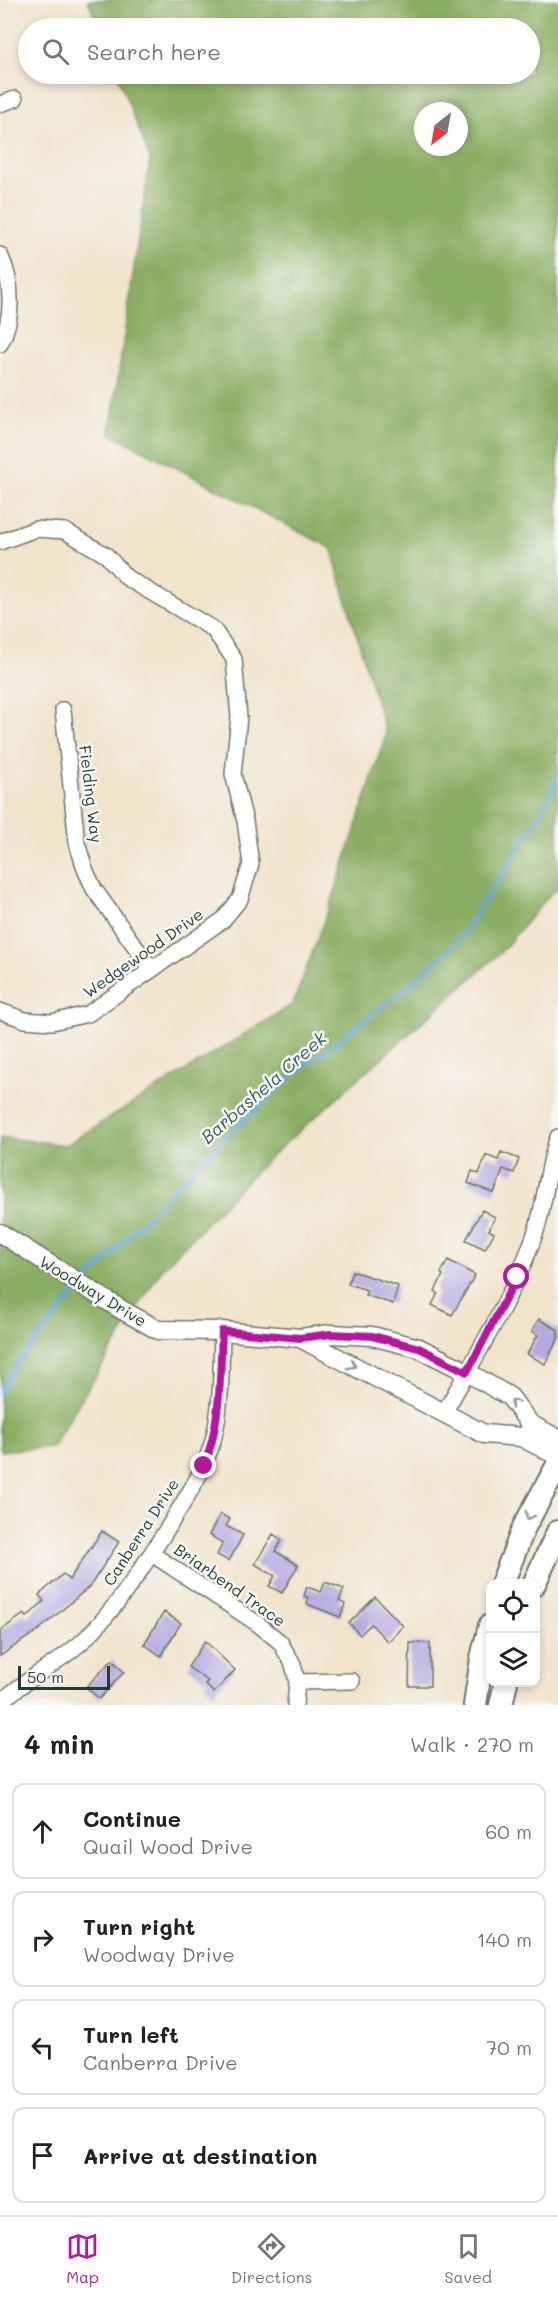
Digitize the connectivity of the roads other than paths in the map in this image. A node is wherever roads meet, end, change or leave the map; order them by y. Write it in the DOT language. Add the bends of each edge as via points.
graph roads {
  1 [pos="0,255"];
  2 [pos="0,344"];
  3 [pos="0,542"];
  4 [pos="63,710"];
  5 [pos="152,970"];
  6 [pos="0,1011"];
  7 [pos="558,1137"];
  8 [pos="0,1233"];
  9 [pos="222,1331"];
  10 [pos="300,1338"];
  11 [pos="467,1372"];
  12 [pos="444,1413"];
  13 [pos="558,1439"];
  14 [pos="558,1456"];
  15 [pos="558,1466"];
  16 [pos="558,1532"];
  17 [pos="152,1554"];
  18 [pos="504,1579"];
  19 [pos="536,1579"];
  20 [pos="488,1633"];
  21 [pos="352,1681"];
  22 [pos="297,1682"];
  23 [pos="505,1687"];
  24 [pos="0,1703"];
  25 [pos="295,1705"];
  26 [pos="475,1705"];
  27 [pos="501,1705"];
  1 -- 2 [label="street" via="10,296 8,324"];
  3 -- 5 [label="street, Wedgewood Drive" via="36,529 65,531 106,555 127,578 213,629 234,659 239,717 233,774 245,820 249,873 240,899 223,920"];
  4 -- 5 [label="street, Fielding Way" via="77,843 84,869 93,889"];
  5 -- 6 [label="street, Wedgewood Drive" via="88,1014 52,1022 25,1020"];
  7 -- 11 [label="street" via="536,1230 517,1277"];
  8 -- 9 [label="street, Woodway Drive" via="159,1330"];
  9 -- 10 [label="street, Woodway Drive"];
  9 -- 17 [label="street, Canberra Drive" via="219,1401 210,1449"];
  10 -- 11 [label="street, Woodway Drive" via="331,1334 372,1336 419,1348"];
  10 -- 12 [label="street, Woodway Drive, one-way"];
  11 -- 12 [label="street"];
  13 -- 11 [label="street, Woodway Drive, one-way" via="530,1424 510,1397"];
  12 -- 14 [label="street, Woodway Drive" via="484,1434 521,1437"];
  15 -- 18 [label="main road, one-way" via="524,1527"];
  16 -- 19 [label="main road"];
  17 -- 22 [label="street, Briarbend Trace" via="280,1642 293,1664"];
  17 -- 24 [label="street, Canberra Drive" via="84,1640"];
  20 -- 26 [label="main road"];
  21 -- 22 [label="street"];
  22 -- 25 [label="street, Briarbend Trace"];
  23 -- 27 [label="main road"];
}
